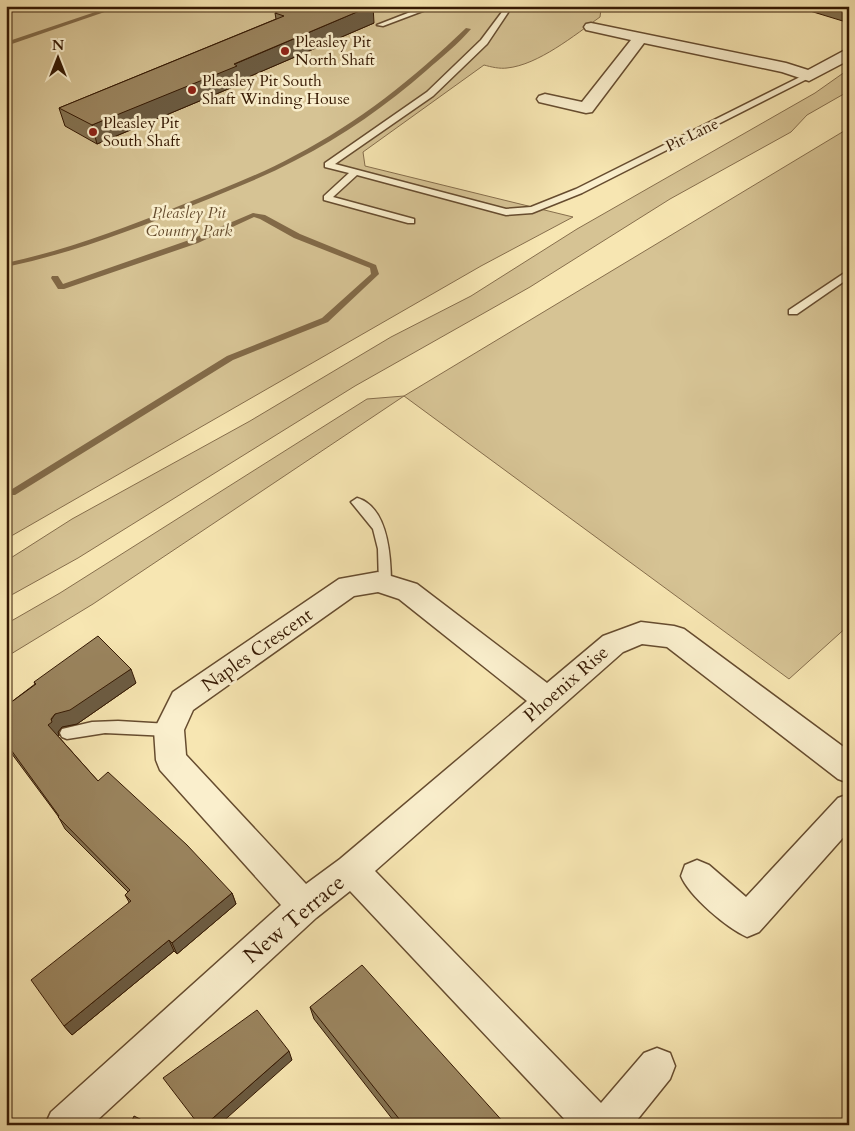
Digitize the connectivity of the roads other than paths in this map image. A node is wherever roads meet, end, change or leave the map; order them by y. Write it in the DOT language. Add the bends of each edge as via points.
graph roads {
  1 [pos="433,6"];
  2 [pos="497,6"];
  3 [pos="381,25"];
  4 [pos="591,27"];
  5 [pos="640,38"];
  6 [pos="849,53"];
  7 [pos="809,76"];
  8 [pos="545,99"];
  9 [pos="354,173"];
  10 [pos="411,221"];
  11 [pos="849,273"];
  12 [pos="793,312"];
  13 [pos="357,502"];
  14 [pos="385,585"];
  15 [pos="547,700"];
  16 [pos="170,730"];
  17 [pos="67,733"];
  18 [pos="849,768"];
  19 [pos="849,808"];
  20 [pos="352,870"];
  21 [pos="697,876"];
  22 [pos="304,906"];
  23 [pos="656,1066"];
  24 [pos="64,1125"];
  25 [pos="596,1125"];
  26 [pos="608,1125"];
  1 -- 3 [label="lane"];
  2 -- 9 [label="lane, Pit Lane" via="506,11 484,42 430,94 328,164"];
  4 -- 5 [label="street"];
  5 -- 7 [label="street" via="786,68"];
  5 -- 8 [label="street" via="586,108"];
  6 -- 7 [label="street, Pit Lane"];
  7 -- 9 [label="lane, Pit Lane" via="588,186 532,210 506,212"];
  9 -- 10 [label="lane" via="326,198"];
  11 -- 12 [label="lane"];
  13 -- 14 [label="lane" via="369,511 380,532 385,550"];
  14 -- 15 [label="street, Naples Crescent" via="408,591"];
  14 -- 16 [label="street, Naples Crescent" via="378,582 348,586 183,701"];
  15 -- 18 [label="street, Phoenix Rise" via="613,644 641,633 674,637"];
  15 -- 20 [label="street, Phoenix Rise"];
  16 -- 17 [label="lane" via="117,727"];
  16 -- 22 [label="street, Naples Crescent" via="171,760"];
  19 -- 21 [label="street" via="748,920"];
  20 -- 22 [label="street, New Terrace"];
  20 -- 25 [label="street, New Terrace"];
  22 -- 24 [label="street, New Terrace"];
  23 -- 26 [label="street"];
}
